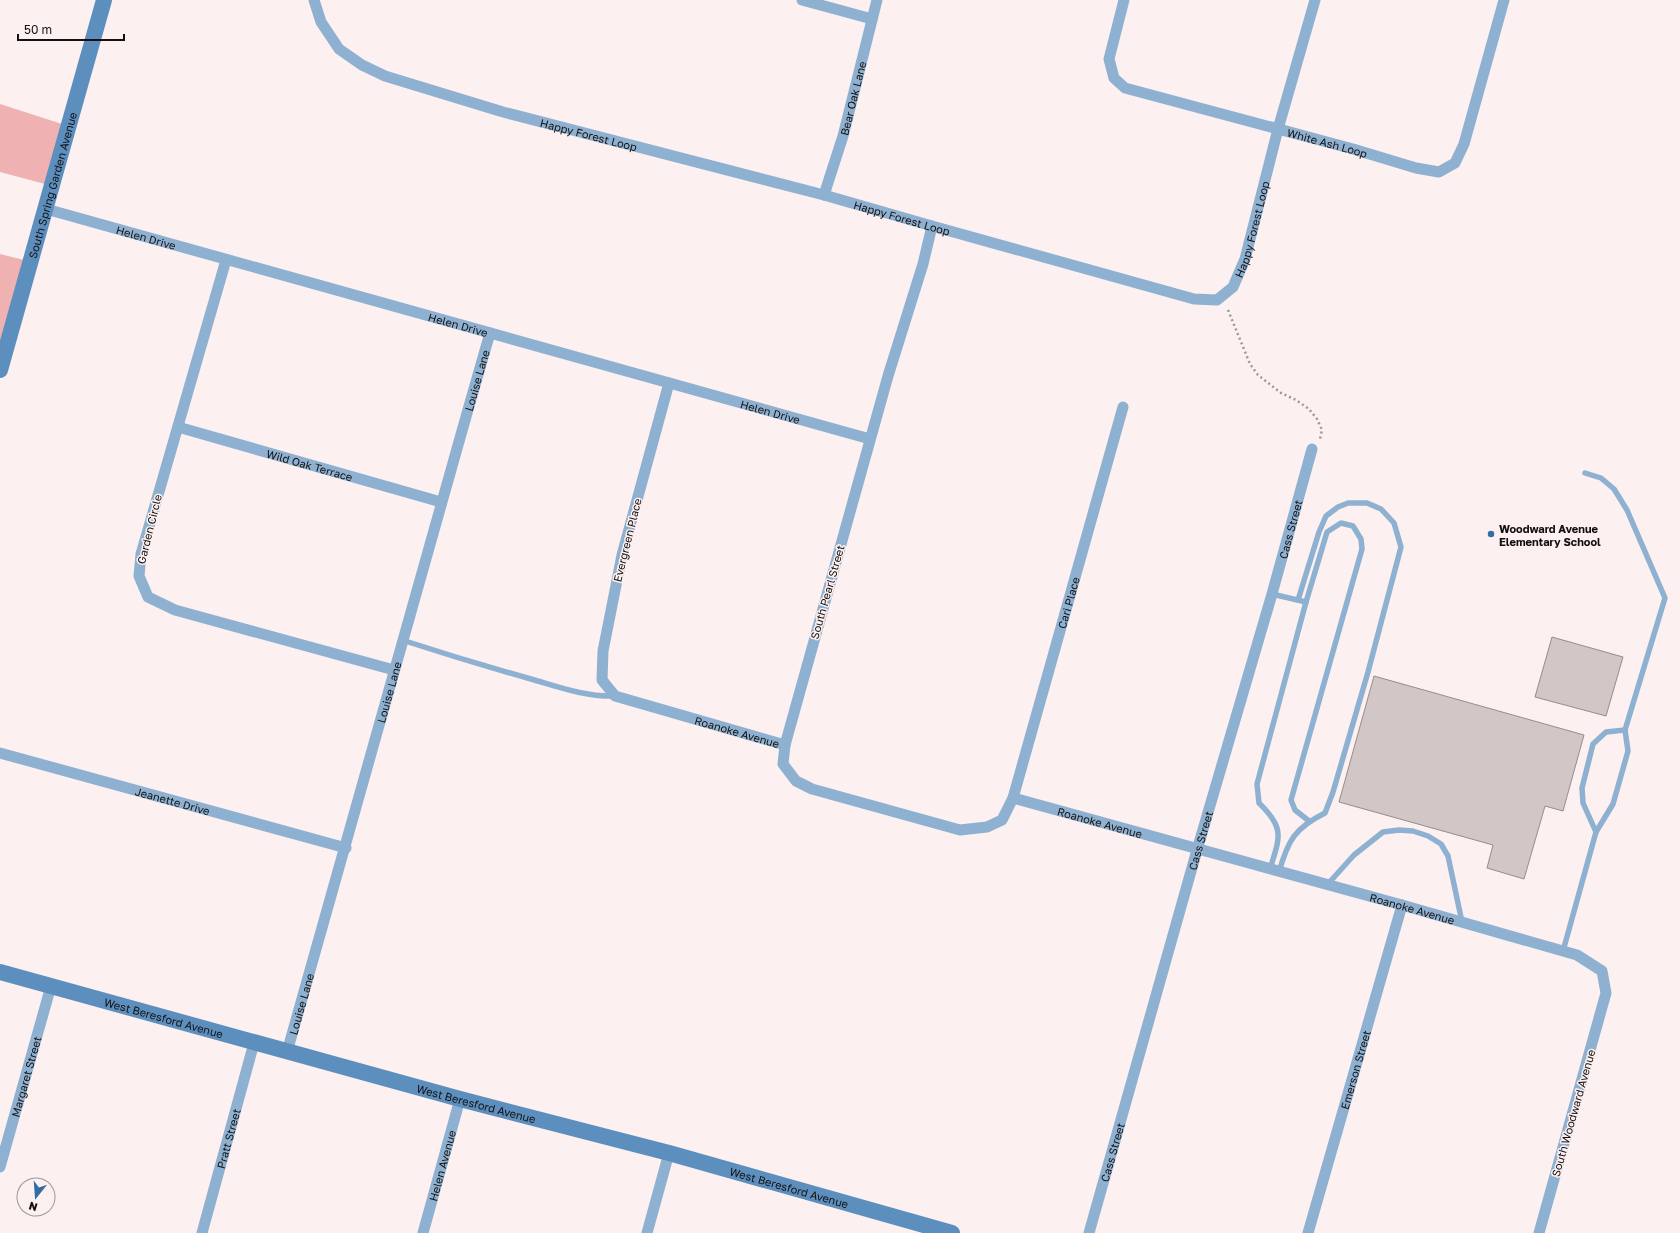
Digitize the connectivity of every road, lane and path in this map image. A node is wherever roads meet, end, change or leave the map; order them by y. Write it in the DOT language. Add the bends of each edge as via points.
graph roads {
  1 [pos="104,0"];
  2 [pos="314,0"];
  3 [pos="802,0"];
  4 [pos="876,0"];
  5 [pos="1124,0"];
  6 [pos="1315,0"];
  7 [pos="1504,0"];
  8 [pos="872,19"];
  9 [pos="1278,129"];
  10 [pos="824,195"];
  11 [pos="46,209"];
  12 [pos="932,226"];
  13 [pos="226,260"];
  14 [pos="1228,310"];
  15 [pos="490,332"];
  16 [pos="0,370"];
  17 [pos="669,383"];
  18 [pos="1123,407"];
  19 [pos="178,427"];
  20 [pos="870,439"];
  21 [pos="1312,449"];
  22 [pos="1585,474"];
  23 [pos="441,502"];
  24 [pos="1272,594"];
  25 [pos="1298,600"];
  26 [pos="1306,602"];
  27 [pos="402,640"];
  28 [pos="394,670"];
  29 [pos="615,696"];
  30 [pos="1625,730"];
  31 [pos="785,745"];
  32 [pos="0,753"];
  33 [pos="1013,798"];
  34 [pos="1308,821"];
  35 [pos="1596,832"];
  36 [pos="346,848"];
  37 [pos="1197,850"];
  38 [pos="1275,871"];
  39 [pos="1327,885"];
  40 [pos="1402,905"];
  41 [pos="1462,922"];
  42 [pos="1563,951"];
  43 [pos="0,972"];
  44 [pos="51,986"];
  45 [pos="1606,993"];
  46 [pos="254,1043"];
  47 [pos="287,1052"];
  48 [pos="460,1099"];
  49 [pos="669,1153"];
  50 [pos="0,1167"];
  51 [pos="202,1233"];
  52 [pos="423,1233"];
  53 [pos="647,1233"];
  54 [pos="952,1233"];
  55 [pos="1089,1233"];
  56 [pos="1308,1233"];
  57 [pos="1539,1233"];
  1 -- 11 [label="street, South Spring Garden Avenue"];
  2 -- 10 [label="street, Happy Forest Loop" via="321,22 339,49 362,65 385,76 503,112"];
  3 -- 8 [label="street"];
  4 -- 8 [label="street, Bear Oak Lane"];
  5 -- 9 [label="street, White Ash Loop" via="1109,59 1114,78 1125,88"];
  6 -- 9 [label="street, Happy Forest Loop"];
  7 -- 9 [label="street, White Ash Loop" via="1464,144 1455,163 1439,172 1416,168"];
  8 -- 10 [label="street, Bear Oak Lane" via="843,136"];
  9 -- 12 [label="street, Happy Forest Loop" via="1245,259 1233,287 1217,300 1194,300"];
  10 -- 12 [label="street, Happy Forest Loop"];
  11 -- 13 [label="street, Helen Drive"];
  11 -- 16 [label="street, South Spring Garden Avenue"];
  12 -- 20 [label="street, South Pearl Street"];
  13 -- 15 [label="street, Helen Drive"];
  13 -- 19 [label="street, Garden Circle"];
  14 -- 21 [label="path" via="1250,364 1258,375 1281,393 1309,409 1317,419 1322,430 1319,440"];
  15 -- 17 [label="street, Helen Drive"];
  15 -- 23 [label="street, Louise Lane"];
  17 -- 20 [label="street, Helen Drive"];
  17 -- 29 [label="street, Evergreen Place" via="622,555 603,651 602,680"];
  18 -- 33 [label="street, Cari Place"];
  19 -- 23 [label="street, Wild Oak Terrace"];
  19 -- 28 [label="street, Garden Circle" via="141,554 138,576 148,597 175,610"];
  20 -- 31 [label="street, South Pearl Street"];
  21 -- 24 [label="street, Cass Street"];
  22 -- 30 [label="lane" via="1601,478 1614,490 1627,510 1665,598"];
  23 -- 27 [label="street, Louise Lane"];
  24 -- 25 [label="lane"];
  24 -- 37 [label="street, Cass Street"];
  25 -- 26 [label="lane"];
  25 -- 34 [label="lane" via="1326,516 1348,503 1367,503 1381,509 1394,523 1401,547 1333,792 1325,813"];
  26 -- 34 [label="lane" via="1327,532 1341,523 1353,526 1361,539 1362,550 1291,800 1295,810"];
  26 -- 38 [label="lane" via="1257,784 1259,803 1269,812 1278,827"];
  27 -- 28 [label="street, Louise Lane"];
  27 -- 29 [label="lane" via="596,697"];
  28 -- 36 [label="street, Louise Lane"];
  29 -- 31 [label="street, Roanoke Avenue"];
  30 -- 35 [label="lane" via="1628,751 1613,804"];
  30 -- 35 [label="lane" via="1606,732 1593,744 1582,788 1583,804"];
  31 -- 33 [label="street, Roanoke Avenue" via="782,764 796,781 812,789 960,830 987,827 1002,820"];
  32 -- 36 [label="street, Jeanette Drive"];
  33 -- 37 [label="street, Roanoke Avenue"];
  34 -- 38 [label="lane" via="1291,840"];
  35 -- 42 [label="lane"];
  36 -- 47 [label="street, Louise Lane"];
  37 -- 38 [label="street, Roanoke Avenue"];
  37 -- 55 [label="street, Cass Street"];
  38 -- 39 [label="street, Roanoke Avenue"];
  39 -- 40 [label="street, Roanoke Avenue"];
  39 -- 41 [label="lane" via="1354,855 1383,832 1413,831 1428,836 1440,844 1448,856"];
  40 -- 41 [label="street, Roanoke Avenue"];
  40 -- 56 [label="street, Emerson Street"];
  41 -- 42 [label="street, Roanoke Avenue"];
  42 -- 45 [label="street, Roanoke Avenue" via="1578,956 1602,971"];
  43 -- 44 [label="street, West Beresford Avenue"];
  44 -- 46 [label="street, West Beresford Avenue"];
  44 -- 50 [label="street, Margaret Street"];
  45 -- 57 [label="street, South Woodward Avenue"];
  46 -- 47 [label="street, West Beresford Avenue"];
  46 -- 51 [label="street, Pratt Street"];
  47 -- 48 [label="street, West Beresford Avenue"];
  48 -- 49 [label="street, West Beresford Avenue"];
  48 -- 52 [label="street, Helen Avenue"];
  49 -- 53 [label="street"];
  49 -- 54 [label="street, West Beresford Avenue"];
}
